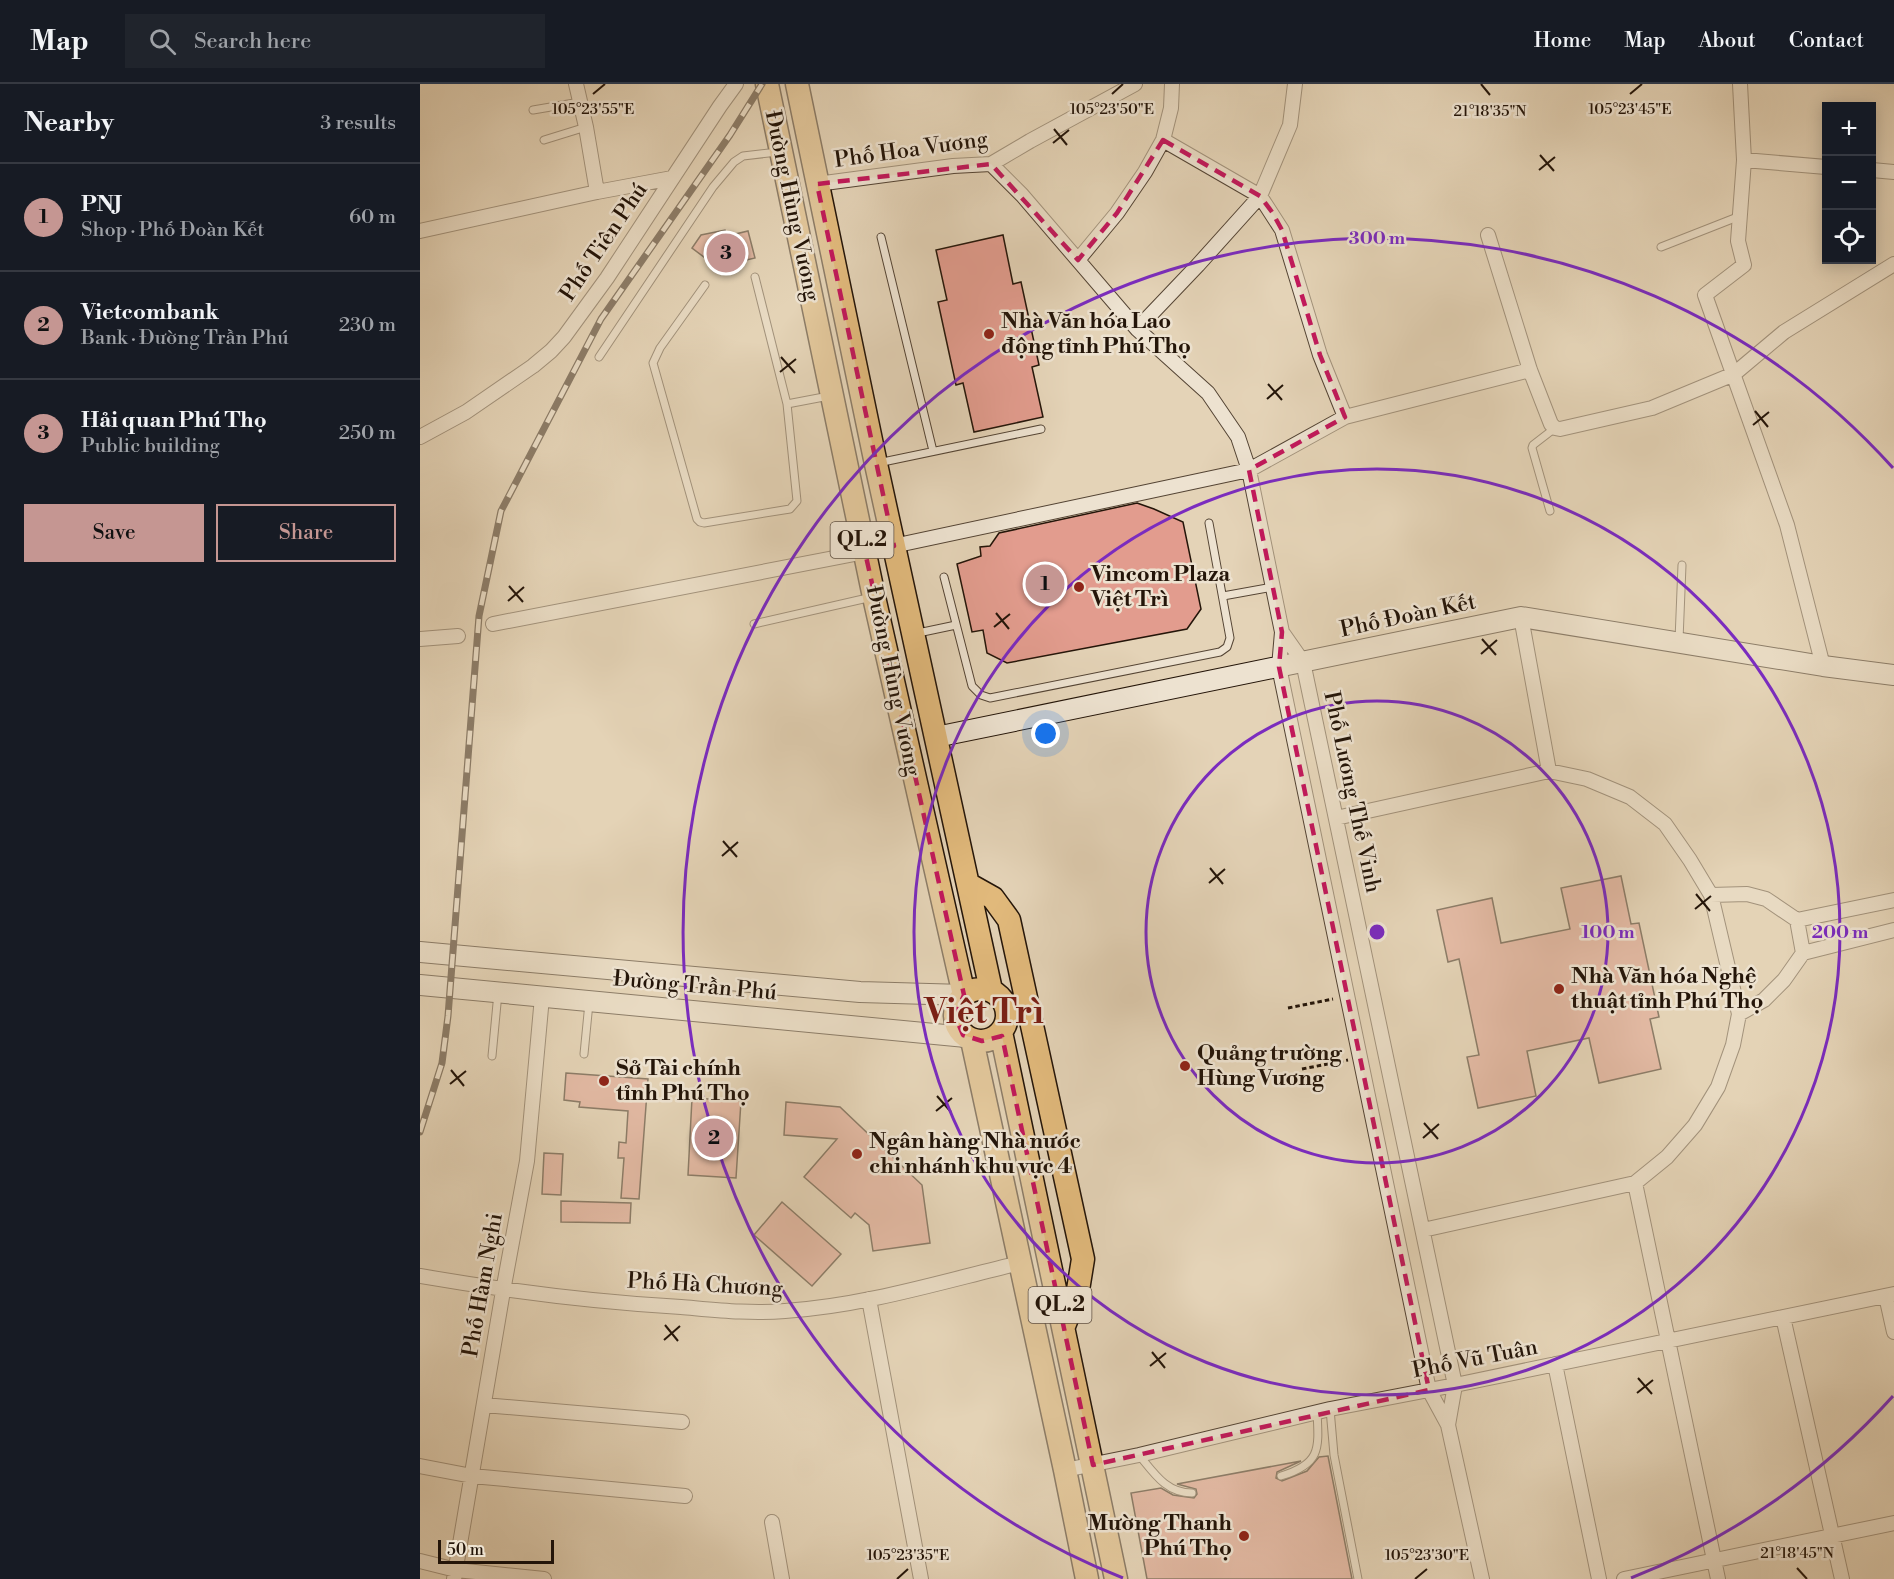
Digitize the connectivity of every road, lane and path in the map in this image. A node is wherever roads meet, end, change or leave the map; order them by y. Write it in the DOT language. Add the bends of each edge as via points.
graph roads {
  1 [pos="576,84"];
  2 [pos="736,84"];
  3 [pos="767,84"];
  4 [pos="797,84"];
  5 [pos="1135,84"];
  6 [pos="1172,84"];
  7 [pos="1296,84"];
  8 [pos="1740,84"];
  9 [pos="580,102"];
  10 [pos="533,110"];
  11 [pos="586,127"];
  12 [pos="544,140"];
  13 [pos="1162,140"];
  14 [pos="780,151"];
  15 [pos="1744,160"];
  16 [pos="991,164"];
  17 [pos="1822,167"];
  18 [pos="1876,170"];
  19 [pos="1894,172"];
  20 [pos="672,178"];
  21 [pos="817,184"];
  22 [pos="597,192"];
  23 [pos="1260,196"];
  24 [pos="1740,216"];
  25 [pos="420,231"];
  26 [pos="1488,235"];
  27 [pos="881,237"];
  28 [pos="1661,247"];
  29 [pos="1078,260"];
  30 [pos="1894,264"];
  31 [pos="755,277"];
  32 [pos="705,285"];
  33 [pos="1137,329"];
  34 [pos="598,357"];
  35 [pos="1530,370"];
  36 [pos="1734,374"];
  37 [pos="831,396"];
  38 [pos="787,404"];
  39 [pos="1345,417"];
  40 [pos="1555,428"];
  41 [pos="1041,429"];
  42 [pos="420,436"];
  43 [pos="933,451"];
  44 [pos="876,464"];
  45 [pos="1249,470"];
  46 [pos="1550,511"];
  47 [pos="1209,523"];
  48 [pos="894,546"];
  49 [pos="865,552"];
  50 [pos="1682,565"];
  51 [pos="944,577"];
  52 [pos="1274,587"];
  53 [pos="1223,596"];
  54 [pos="874,597"];
  55 [pos="1521,617"];
  56 [pos="493,624"];
  57 [pos="754,624"];
  58 [pos="956,626"];
  59 [pos="1282,632"];
  60 [pos="913,634"];
  61 [pos="458,636"];
  62 [pos="420,639"];
  63 [pos="1678,642"];
  64 [pos="1303,662"];
  65 [pos="1823,666"];
  66 [pos="1279,667"];
  67 [pos="1894,675"];
  68 [pos="936,737"];
  69 [pos="1549,771"];
  70 [pos="1336,818"];
  71 [pos="968,884"];
  72 [pos="1711,895"];
  73 [pos="1894,900"];
  74 [pos="1797,920"];
  75 [pos="1894,930"];
  76 [pos="420,952"];
  77 [pos="1803,953"];
  78 [pos="420,985"];
  79 [pos="991,990"];
  80 [pos="498,992"];
  81 [pos="964,995"];
  82 [pos="1347,996"];
  83 [pos="542,997"];
  84 [pos="589,1001"];
  85 [pos="1288,1008"];
  86 [pos="1739,1014"];
  87 [pos="1379,1024"];
  88 [pos="1354,1029"];
  89 [pos="1001,1032"];
  90 [pos="969,1038"];
  91 [pos="584,1054"];
  92 [pos="492,1056"];
  93 [pos="1360,1058"];
  94 [pos="1302,1069"];
  95 [pos="1635,1183"];
  96 [pos="1423,1230"];
  97 [pos="1020,1263"];
  98 [pos="420,1276"];
  99 [pos="503,1291"];
  100 [pos="1890,1295"];
  101 [pos="869,1299"];
  102 [pos="1783,1317"];
  103 [pos="1064,1326"];
  104 [pos="1894,1332"];
  105 [pos="1666,1340"];
  106 [pos="1555,1364"];
  107 [pos="1455,1385"];
  108 [pos="1429,1389"];
  109 [pos="484,1405"];
  110 [pos="1330,1409"];
  111 [pos="1317,1412"];
  112 [pos="682,1422"];
  113 [pos="1448,1425"];
  114 [pos="1139,1455"];
  115 [pos="1093,1465"];
  116 [pos="420,1466"];
  117 [pos="1065,1470"];
  118 [pos="472,1476"];
  119 [pos="1281,1476"];
  120 [pos="1192,1493"];
  121 [pos="685,1496"];
  122 [pos="772,1522"];
  123 [pos="1894,1522"];
  124 [pos="1833,1535"];
  125 [pos="1713,1560"];
  126 [pos="420,1561"];
  127 [pos="455,1574"];
  128 [pos="544,1579"];
  129 [pos="782,1579"];
  130 [pos="921,1579"];
  131 [pos="1087,1579"];
  132 [pos="1116,1579"];
  133 [pos="1358,1579"];
  134 [pos="1482,1579"];
  135 [pos="1599,1579"];
  136 [pos="1624,1579"];
  137 [pos="1718,1579"];
  138 [pos="1842,1579"];
  1 -- 9 [label="street"];
  2 -- 20 [label="street"];
  3 -- 14 [label="main road, Đường Hùng Vương / QL.2"];
  4 -- 21 [label="main road, Đường Hùng Vương / QL.2"];
  5 -- 16 [label="street, Phố Hoa Vương"];
  6 -- 13 [label="street" via="1171,108"];
  7 -- 23 [label="street" via="1290,125"];
  8 -- 15 [label="street"];
  9 -- 10 [label="lane"];
  9 -- 11 [label="street"];
  11 -- 12 [label="lane"];
  11 -- 22 [label="street"];
  13 -- 23 [label="street"];
  13 -- 29 [label="street" via="1117,213"];
  14 -- 34 [label="lane" via="742,156 734,162"];
  14 -- 37 [label="main road, Đường Hùng Vương / QL.2"];
  15 -- 17 [label="street"];
  15 -- 24 [label="street"];
  16 -- 21 [label="street, Phố Hoa Vương"];
  16 -- 29 [label="street, Phố Lương Thế Vinh"];
  18 -- 19 [label="street"];
  20 -- 22 [label="street, Phố Tiên Phú"];
  20 -- 42 [label="street, Phố Tiên Phú" via="607,278 551,351 466,412"];
  21 -- 44 [label="main road, Đường Hùng Vương / QL.2"];
  22 -- 25 [label="street, Phố Tiên Phú"];
  23 -- 33 [label="street"];
  23 -- 39 [label="street" via="1282,230 1320,355"];
  24 -- 28 [label="lane"];
  24 -- 36 [label="street" via="1738,241 1744,265 1705,295"];
  26 -- 35 [label="street"];
  27 -- 43 [label="lane"];
  29 -- 33 [label="street, Phố Lương Thế Vinh"];
  30 -- 36 [label="street" via="1784,332"];
  31 -- 38 [label="lane"];
  32 -- 38 [label="lane" via="652,363 700,522 790,508 797,501"];
  33 -- 45 [label="street, Phố Lương Thế Vinh" via="1208,393 1238,437"];
  35 -- 39 [label="street"];
  35 -- 40 [label="street"];
  36 -- 40 [label="street" via="1652,408"];
  36 -- 65 [label="street" via="1787,525"];
  37 -- 38 [label="lane"];
  37 -- 49 [label="main road, Đường Hùng Vương / QL.2"];
  39 -- 45 [label="street"];
  40 -- 46 [label="lane" via="1532,448"];
  41 -- 43 [label="lane"];
  43 -- 44 [label="lane"];
  44 -- 48 [label="main road, Đường Hùng Vương / QL.2"];
  45 -- 48 [label="street"];
  45 -- 52 [label="street, Phố Lương Thế Vinh"];
  47 -- 53 [label="lane"];
  48 -- 49 [label="street"];
  48 -- 60 [label="main road, Đường Hùng Vương / QL.2"];
  49 -- 54 [label="main road, Đường Hùng Vương / QL.2"];
  49 -- 56 [label="street"];
  50 -- 63 [label="lane"];
  51 -- 58 [label="lane"];
  52 -- 53 [label="lane"];
  52 -- 59 [label="street, Phố Lương Thế Vinh"];
  53 -- 58 [label="lane" via="1230,638 1220,652 990,698 972,686"];
  54 -- 57 [label="lane"];
  54 -- 81 [label="main road, Đường Hùng Vương / QL.2"];
  55 -- 63 [label="main road, Phố Đoàn Kết"];
  55 -- 64 [label="main road, Phố Đoàn Kết"];
  55 -- 69 [label="street"];
  58 -- 60 [label="lane"];
  59 -- 64 [label="street, Phố Lương Thế Vinh"];
  59 -- 66 [label="street, Phố Lương Thế Vinh"];
  60 -- 68 [label="main road, Đường Hùng Vương / QL.2"];
  61 -- 62 [label="street"];
  63 -- 65 [label="main road, Phố Đoàn Kết"];
  64 -- 66 [label="main road, Phố Đoàn Kết"];
  64 -- 70 [label="street, Phố Lương Thế Vinh"];
  65 -- 67 [label="main road, Phố Đoàn Kết"];
  66 -- 68 [label="main road, Phố Đoàn Kết"];
  66 -- 82 [label="street, Phố Lương Thế Vinh"];
  68 -- 71 [label="main road, Đường Hùng Vương / QL.2"];
  69 -- 70 [label="street"];
  69 -- 72 [label="street" via="1587,779 1630,797 1665,824"];
  70 -- 87 [label="street, Phố Lương Thế Vinh"];
  71 -- 79 [label="main road, Đường Hùng Vương / QL.2"];
  71 -- 103 [label="main road" via="993,898 1009,920 1042,1069 1083,1259 1078,1290"];
  72 -- 74 [label="street" via="1747,894 1766,899"];
  72 -- 86 [label="street"];
  73 -- 74 [label="street"];
  74 -- 77 [label="street"];
  75 -- 77 [label="street"];
  76 -- 81 [label="main road, Đường Trần Phú" via="860,992"];
  77 -- 86 [label="street" via="1764,1000"];
  78 -- 80 [label="main road, Đường Trần Phú"];
  79 -- 81 [label="main road" via="977,989"];
  79 -- 89 [label="main road, QL.2" via="1007,1009 1007,1021"];
  80 -- 83 [label="main road, Đường Trần Phú"];
  80 -- 92 [label="lane"];
  81 -- 90 [label="main road, QL.2" via="956,1006 955,1016 959,1029"];
  82 -- 85 [label="path"];
  82 -- 88 [label="street, Phố Lương Thế Vinh"];
  83 -- 84 [label="main road, Đường Trần Phú"];
  83 -- 99 [label="street, Phố Hàm Nghi" via="527,1161"];
  84 -- 90 [label="main road, Đường Trần Phú"];
  84 -- 91 [label="lane"];
  86 -- 95 [label="street" via="1733,1045 1713,1097 1667,1157"];
  87 -- 88 [label="street"];
  87 -- 96 [label="street, Phố Lương Thế Vinh"];
  88 -- 93 [label="street, Phố Lương Thế Vinh"];
  89 -- 90 [label="main road" via="988,1041"];
  89 -- 103 [label="main road, QL.2"];
  90 -- 97 [label="main road, QL.2"];
  93 -- 94 [label="path"];
  93 -- 108 [label="street, Phố Lương Thế Vinh"];
  95 -- 96 [label="street"];
  95 -- 105 [label="street"];
  96 -- 107 [label="street, Phố Lương Thế Vinh"];
  97 -- 101 [label="street, Phố Hà Chương"];
  97 -- 117 [label="main road, QL.2"];
  98 -- 99 [label="street, Phố Hà Chương"];
  99 -- 101 [label="street, Phố Hà Chương" via="757,1312"];
  99 -- 109 [label="street, Phố Hàm Nghi"];
  100 -- 102 [label="street, Phố Vũ Tuân"];
  100 -- 104 [label="street"];
  101 -- 130 [label="street"];
  102 -- 105 [label="street, Phố Vũ Tuân"];
  102 -- 124 [label="street"];
  103 -- 115 [label="main road, QL.2"];
  105 -- 106 [label="street, Phố Vũ Tuân"];
  105 -- 125 [label="street"];
  106 -- 107 [label="street, Phố Vũ Tuân"];
  106 -- 135 [label="street"];
  107 -- 108 [label="street, Phố Vũ Tuân"];
  107 -- 113 [label="street, Phố Lương Thế Vinh"];
  108 -- 110 [label="street, Phố Vũ Tuân"];
  108 -- 113 [label="street, Phố Lương Thế Vinh"];
  109 -- 112 [label="street"];
  109 -- 118 [label="street, Phố Hàm Nghi"];
  110 -- 111 [label="street, Phố Vũ Tuân"];
  110 -- 133 [label="lane" via="1334,1455"];
  111 -- 114 [label="street, Phố Vũ Tuân"];
  111 -- 119 [label="lane" via="1318,1448 1313,1459"];
  113 -- 134 [label="street, Phố Lương Thế Vinh"];
  114 -- 115 [label="street, Phố Vũ Tuân"];
  114 -- 120 [label="lane" via="1167,1486"];
  115 -- 117 [label="street, Phố Vũ Tuân"];
  115 -- 132 [label="main road, QL.2"];
  116 -- 118 [label="street"];
  117 -- 131 [label="main road, QL.2"];
  118 -- 121 [label="street"];
  118 -- 127 [label="street, Phố Hàm Nghi"];
  122 -- 129 [label="street"];
  123 -- 124 [label="street"];
  124 -- 125 [label="street"];
  124 -- 138 [label="street"];
  125 -- 136 [label="street"];
  125 -- 137 [label="street"];
  126 -- 127 [label="street"];
  127 -- 128 [label="street"];
}
